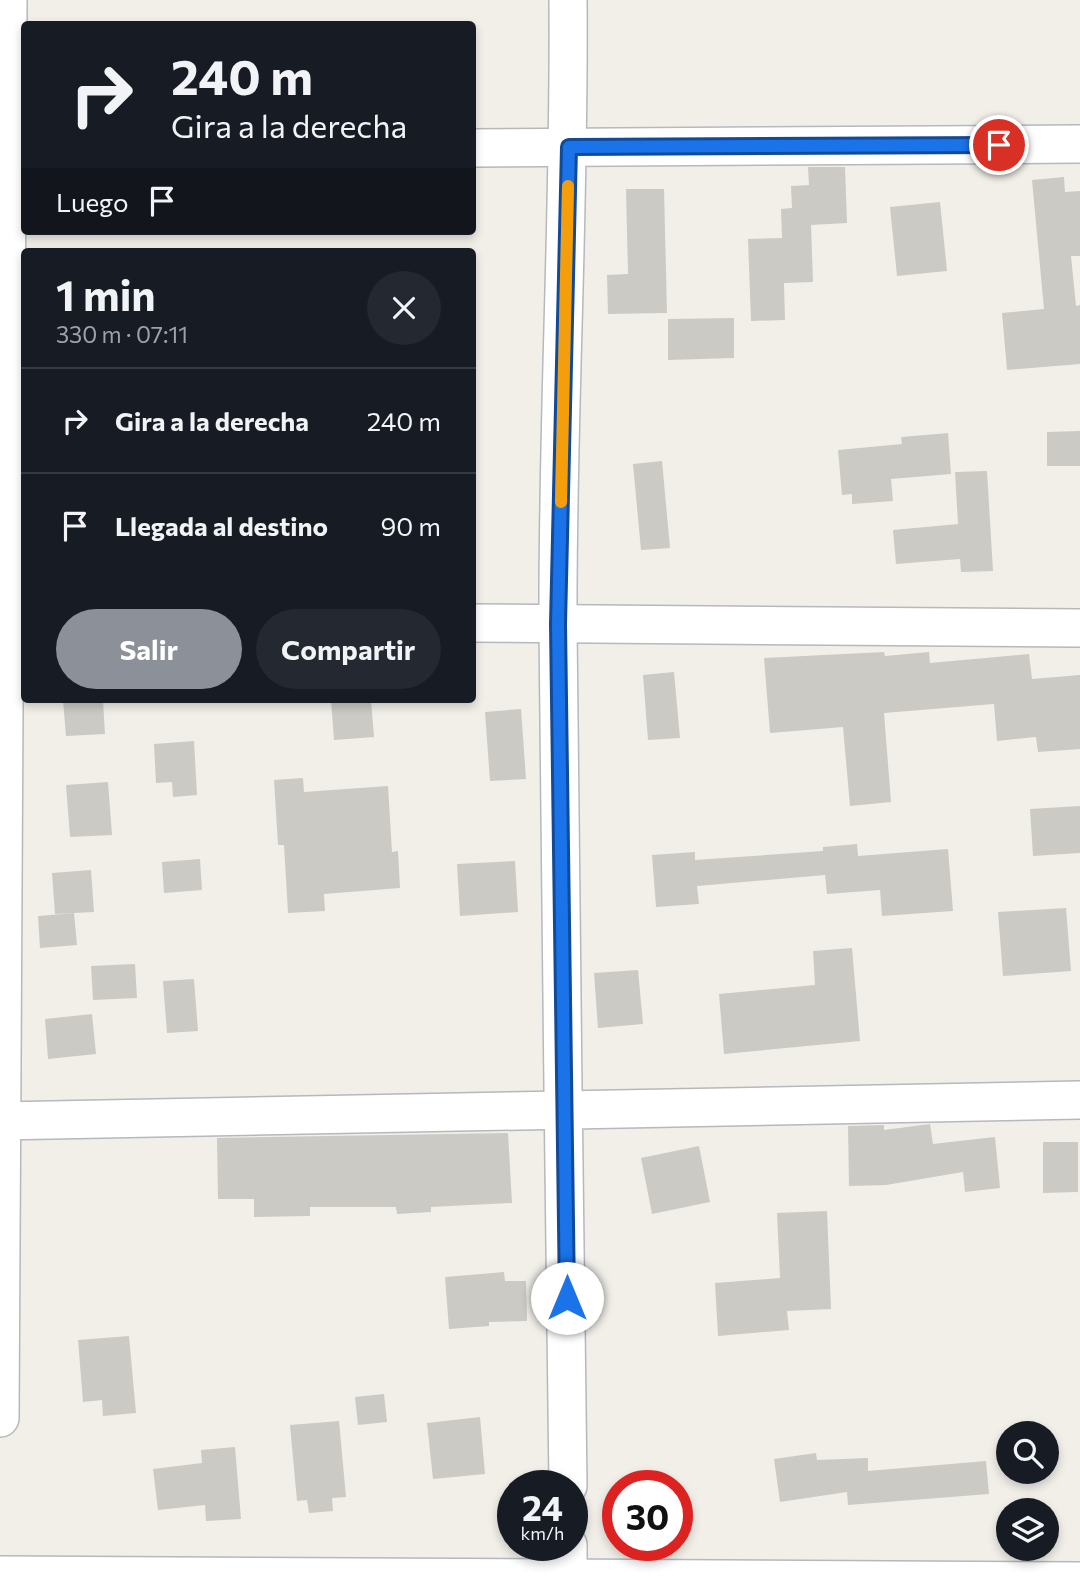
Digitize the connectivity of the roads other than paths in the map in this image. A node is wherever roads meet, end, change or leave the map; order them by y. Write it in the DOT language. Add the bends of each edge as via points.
graph roads {
  1 [pos="8,0"];
  2 [pos="568,0"];
  3 [pos="1080,144"];
  4 [pos="569,147"];
  5 [pos="476,148"];
  6 [pos="16,153"];
  7 [pos="10,620"];
  8 [pos="476,623"];
  9 [pos="558,624"];
  10 [pos="1080,628"];
  11 [pos="1080,1100"];
  12 [pos="566,1110"];
  13 [pos="1,1121"];
  14 [pos="0,1418"];
  15 [pos="568,1470"];
  16 [pos="568,1568"];
  17 [pos="0,1575"];
  18 [pos="1080,1581"];
  1 -- 6 [label="street"];
  2 -- 4 [label="street"];
  3 -- 4 [label="street"];
  4 -- 5 [label="street"];
  4 -- 9 [label="street"];
  6 -- 7 [label="street"];
  7 -- 13 [label="street"];
  8 -- 9 [label="street"];
  9 -- 10 [label="street"];
  9 -- 12 [label="street"];
  11 -- 12 [label="street"];
  12 -- 13 [label="street"];
  12 -- 15 [label="street"];
  13 -- 14 [label="street"];
  16 -- 17 [label="street"];
  16 -- 18 [label="street"];
}
